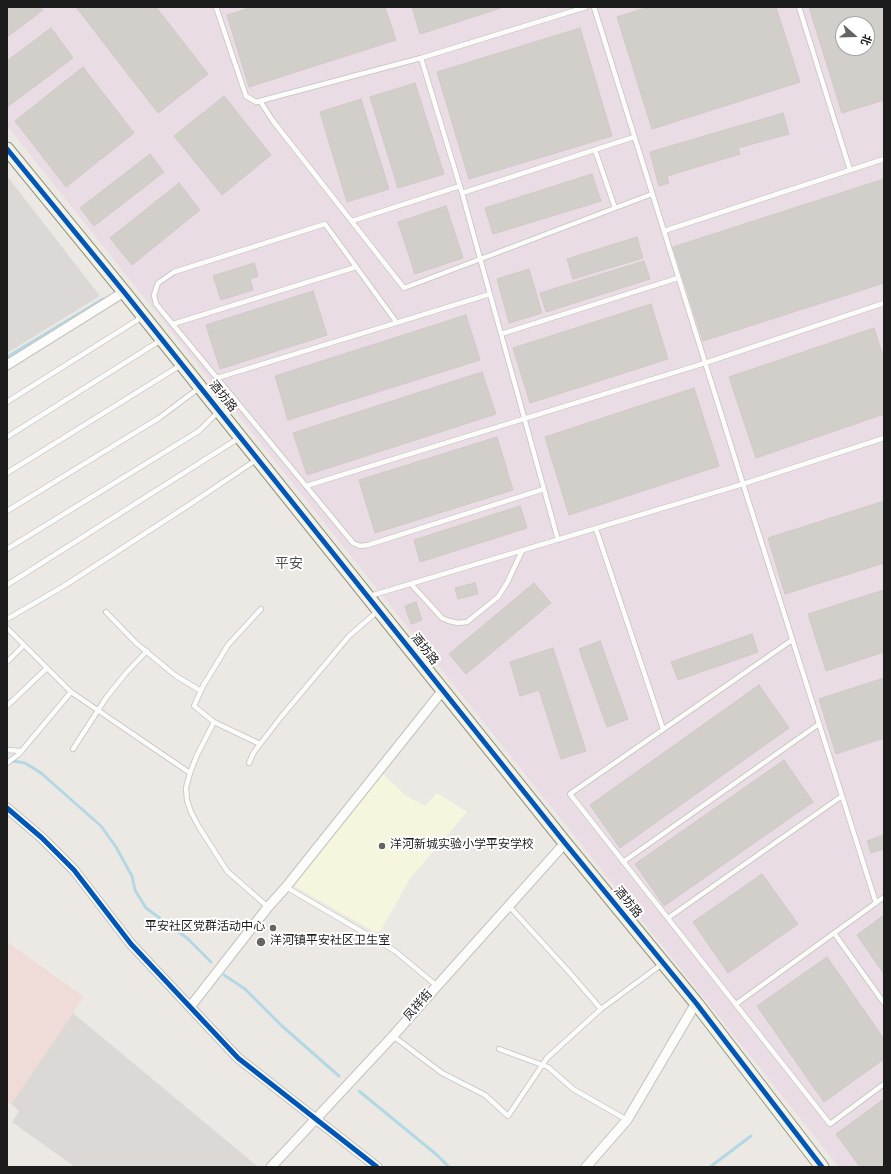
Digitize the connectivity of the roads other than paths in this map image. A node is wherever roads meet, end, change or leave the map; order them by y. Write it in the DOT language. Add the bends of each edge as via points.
graph roads {
  1 [pos="216,7"];
  2 [pos="586,7"];
  3 [pos="594,7"];
  4 [pos="799,7"];
  5 [pos="421,58"];
  6 [pos="260,101"];
  7 [pos="634,137"];
  8 [pos="7,149"];
  9 [pos="595,150"];
  10 [pos="884,159"];
  11 [pos="850,170"];
  12 [pos="460,186"];
  13 [pos="462,193"];
  14 [pos="652,194"];
  15 [pos="615,208"];
  16 [pos="352,221"];
  17 [pos="664,231"];
  18 [pos="480,258"];
  19 [pos="356,267"];
  20 [pos="678,278"];
  21 [pos="124,292"];
  22 [pos="490,294"];
  23 [pos="884,303"];
  24 [pos="144,316"];
  25 [pos="397,323"];
  26 [pos="173,324"];
  27 [pos="501,334"];
  28 [pos="162,339"];
  29 [pos="705,363"];
  30 [pos="182,364"];
  31 [pos="7,365"];
  32 [pos="218,378"];
  33 [pos="200,387"];
  34 [pos="7,402"];
  35 [pos="220,411"];
  36 [pos="524,418"];
  37 [pos="240,437"];
  38 [pos="7,438"];
  39 [pos="884,438"];
  40 [pos="258,458"];
  41 [pos="7,473"];
  42 [pos="743,484"];
  43 [pos="306,486"];
  44 [pos="544,489"];
  45 [pos="7,511"];
  46 [pos="596,529"];
  47 [pos="558,540"];
  48 [pos="7,549"];
  49 [pos="522,551"];
  50 [pos="411,584"];
  51 [pos="7,585"];
  52 [pos="369,596"];
  53 [pos="262,609"];
  54 [pos="380,610"];
  55 [pos="106,612"];
  56 [pos="7,619"];
  57 [pos="7,628"];
  58 [pos="792,640"];
  59 [pos="24,645"];
  60 [pos="147,651"];
  61 [pos="7,662"];
  62 [pos="46,669"];
  63 [pos="443,690"];
  64 [pos="201,691"];
  65 [pos="71,692"];
  66 [pos="7,706"];
  67 [pos="97,711"];
  68 [pos="214,722"];
  69 [pos="819,724"];
  70 [pos="663,729"];
  71 [pos="260,744"];
  72 [pos="73,749"];
  73 [pos="7,750"];
  74 [pos="22,751"];
  75 [pos="8,763"];
  76 [pos="249,763"];
  77 [pos="190,773"];
  78 [pos="842,796"];
  79 [pos="7,808"];
  80 [pos="565,843"];
  81 [pos="624,862"];
  82 [pos="286,887"];
  83 [pos="884,897"];
  84 [pos="876,903"];
  85 [pos="509,906"];
  86 [pos="268,907"];
  87 [pos="668,918"];
  88 [pos="834,933"];
  89 [pos="663,963"];
  90 [pos="437,986"];
  91 [pos="696,1003"];
  92 [pos="884,1003"];
  93 [pos="736,1004"];
  94 [pos="190,1007"];
  95 [pos="601,1009"];
  96 [pos="393,1036"];
  97 [pos="499,1048"];
  98 [pos="543,1065"];
  99 [pos="884,1084"];
  100 [pos="316,1120"];
  101 [pos="627,1120"];
  102 [pos="271,1167"];
  103 [pos="377,1167"];
  104 [pos="586,1167"];
  105 [pos="822,1167"];
  1 -- 6 [label="lane" via="246,96 256,102"];
  2 -- 5 [label="lane"];
  3 -- 7 [label="lane"];
  4 -- 11 [label="lane"];
  5 -- 6 [label="lane"];
  5 -- 12 [label="lane"];
  6 -- 16 [label="lane"];
  7 -- 9 [label="lane"];
  7 -- 14 [label="lane"];
  8 -- 21 [label="street, 酒坊路"];
  9 -- 13 [label="lane"];
  9 -- 15 [label="lane"];
  10 -- 11 [label="lane"];
  11 -- 17 [label="lane"];
  12 -- 13 [label="lane"];
  12 -- 16 [label="lane"];
  13 -- 18 [label="lane"];
  14 -- 15 [label="lane"];
  14 -- 17 [label="lane"];
  15 -- 18 [label="lane"];
  16 -- 18 [label="lane" via="404,288"];
  17 -- 20 [label="lane"];
  18 -- 22 [label="lane"];
  19 -- 25 [label="lane"];
  19 -- 26 [label="lane"];
  19 -- 26 [label="lane" via="325,224 174,272 166,277 158,283 154,295 156,304"];
  20 -- 27 [label="lane"];
  20 -- 29 [label="lane"];
  21 -- 24 [label="street, 酒坊路"];
  21 -- 31 [label="street"];
  22 -- 25 [label="lane"];
  22 -- 27 [label="lane"];
  23 -- 29 [label="lane"];
  24 -- 28 [label="street, 酒坊路"];
  24 -- 34 [label="lane"];
  25 -- 32 [label="lane"];
  26 -- 32 [label="lane"];
  27 -- 36 [label="lane"];
  28 -- 30 [label="street, 酒坊路"];
  28 -- 38 [label="lane"];
  29 -- 36 [label="lane"];
  29 -- 42 [label="lane"];
  30 -- 33 [label="street, 酒坊路"];
  30 -- 41 [label="lane"];
  32 -- 43 [label="lane"];
  33 -- 35 [label="street, 酒坊路"];
  33 -- 45 [label="lane" via="159,418"];
  35 -- 37 [label="street, 酒坊路"];
  35 -- 48 [label="lane" via="198,431"];
  36 -- 43 [label="lane"];
  36 -- 44 [label="lane"];
  37 -- 40 [label="street, 酒坊路"];
  37 -- 51 [label="lane"];
  39 -- 42 [label="lane"];
  40 -- 52 [label="street, 酒坊路"];
  40 -- 56 [label="lane" via="192,504 64,586"];
  42 -- 46 [label="lane"];
  42 -- 58 [label="lane"];
  43 -- 44 [label="lane" via="353,543 360,546"];
  44 -- 47 [label="lane"];
  46 -- 47 [label="lane"];
  46 -- 70 [label="lane"];
  47 -- 49 [label="lane"];
  49 -- 50 [label="lane"];
  49 -- 50 [label="lane" via="498,597 467,622 458,623 442,618"];
  50 -- 52 [label="lane"];
  52 -- 54 [label="street, 酒坊路"];
  53 -- 64 [label="lane" via="228,645"];
  54 -- 63 [label="street, 酒坊路"];
  54 -- 71 [label="lane" via="349,636"];
  55 -- 60 [label="lane"];
  57 -- 59 [label="lane"];
  58 -- 69 [label="lane"];
  58 -- 70 [label="lane"];
  59 -- 61 [label="lane"];
  59 -- 62 [label="lane"];
  60 -- 64 [label="lane" via="176,676"];
  60 -- 67 [label="lane" via="126,673"];
  62 -- 65 [label="lane"];
  62 -- 66 [label="lane"];
  63 -- 80 [label="street, 酒坊路"];
  63 -- 82 [label="street"];
  64 -- 68 [label="lane" via="194,706"];
  65 -- 67 [label="lane"];
  65 -- 74 [label="lane"];
  67 -- 72 [label="lane"];
  67 -- 77 [label="lane"];
  68 -- 71 [label="lane"];
  68 -- 77 [label="lane" via="196,755"];
  69 -- 78 [label="lane"];
  69 -- 81 [label="lane"];
  70 -- 81 [label="lane" via="570,794"];
  71 -- 76 [label="lane"];
  73 -- 74 [label="lane"];
  74 -- 75 [label="lane"];
  77 -- 86 [label="lane" via="186,788 191,812 227,871"];
  78 -- 84 [label="lane"];
  78 -- 87 [label="lane"];
  79 -- 94 [label="street" via="74,870 131,944"];
  80 -- 85 [label="street, 凤祥街"];
  80 -- 89 [label="street, 酒坊路"];
  81 -- 87 [label="lane"];
  82 -- 86 [label="street"];
  82 -- 90 [label="lane" via="395,951"];
  83 -- 84 [label="lane"];
  84 -- 88 [label="lane"];
  85 -- 90 [label="street, 凤祥街"];
  85 -- 95 [label="lane"];
  86 -- 94 [label="street"];
  87 -- 93 [label="lane"];
  88 -- 92 [label="lane"];
  88 -- 93 [label="lane"];
  89 -- 91 [label="street, 酒坊路"];
  89 -- 95 [label="lane"];
  90 -- 96 [label="street, 凤祥街"];
  91 -- 101 [label="street"];
  91 -- 105 [label="street, 酒坊路"];
  93 -- 99 [label="lane" via="830,1124"];
  94 -- 100 [label="street" via="238,1058"];
  95 -- 98 [label="lane" via="547,1058"];
  96 -- 98 [label="lane" via="442,1073 485,1095 508,1116"];
  96 -- 100 [label="street, 凤祥街"];
  97 -- 98 [label="lane"];
  98 -- 101 [label="lane" via="548,1066 573,1089"];
  100 -- 102 [label="street, 凤祥街"];
  100 -- 103 [label="street"];
  101 -- 104 [label="street"];
}
